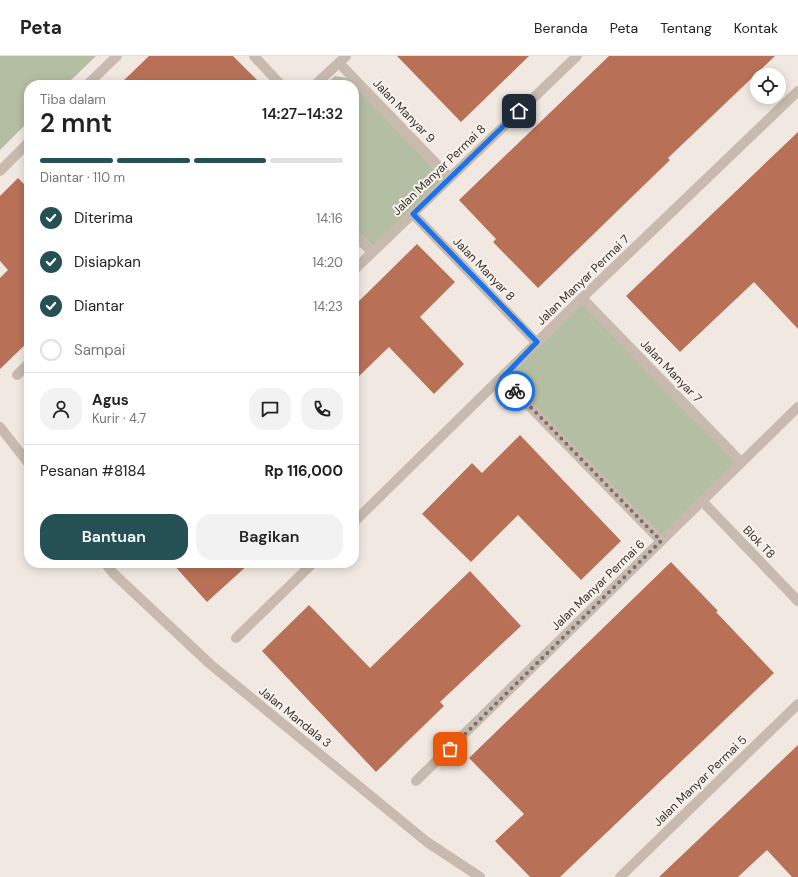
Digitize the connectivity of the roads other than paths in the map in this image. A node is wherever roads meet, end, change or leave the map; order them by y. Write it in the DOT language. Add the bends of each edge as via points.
graph roads {
  1 [pos="116,56"];
  2 [pos="254,56"];
  3 [pos="577,56"];
  4 [pos="343,59"];
  5 [pos="92,80"];
  6 [pos="276,80"];
  7 [pos="320,80"];
  8 [pos="798,91"];
  9 [pos="24,147"];
  10 [pos="0,171"];
  11 [pos="450,178"];
  12 [pos="413,214"];
  13 [pos="359,239"];
  14 [pos="372,252"];
  15 [pos="359,265"];
  16 [pos="582,298"];
  17 [pos="537,342"];
  18 [pos="24,368"];
  19 [pos="17,375"];
  20 [pos="502,378"];
  21 [pos="798,406"];
  22 [pos="0,427"];
  23 [pos="24,458"];
  24 [pos="741,462"];
  25 [pos="702,501"];
  26 [pos="359,517"];
  27 [pos="661,541"];
  28 [pos="109,568"];
  29 [pos="308,568"];
  30 [pos="798,601"];
  31 [pos="236,638"];
  32 [pos="798,704"];
  33 [pos="416,782"];
  34 [pos="480,877"];
  35 [pos="620,877"];
  1 -- 5 [label="street"];
  2 -- 6 [label="street"];
  3 -- 11 [label="street, Jalan Manyar Permai 8"];
  4 -- 7 [label="street"];
  4 -- 11 [label="street, Jalan Manyar 9"];
  8 -- 16 [label="street, Jalan Manyar Permai 7"];
  9 -- 10 [label="street"];
  11 -- 12 [label="street, Jalan Manyar Permai 8"];
  12 -- 14 [label="street, Jalan Manyar Permai 8"];
  12 -- 17 [label="street, Jalan Manyar 8"];
  13 -- 14 [label="street"];
  14 -- 15 [label="street, Jalan Manyar Permai 8"];
  16 -- 17 [label="street, Jalan Manyar Permai 7"];
  16 -- 24 [label="street, Jalan Manyar 7"];
  17 -- 20 [label="street, Jalan Manyar Permai 7"];
  18 -- 19 [label="street"];
  20 -- 26 [label="street, Jalan Manyar Permai 7"];
  20 -- 27 [label="street"];
  21 -- 24 [label="street, Jalan Manyar Permai 6"];
  22 -- 23 [label="street"];
  24 -- 25 [label="street, Jalan Manyar Permai 6"];
  25 -- 27 [label="street, Jalan Manyar Permai 6"];
  25 -- 30 [label="street, Blok T8"];
  27 -- 33 [label="street, Jalan Manyar Permai 6"];
  28 -- 34 [label="street, Jalan Mandala 3" via="210,664 427,842"];
  29 -- 31 [label="street"];
  32 -- 35 [label="street, Jalan Manyar Permai 5"];
}
